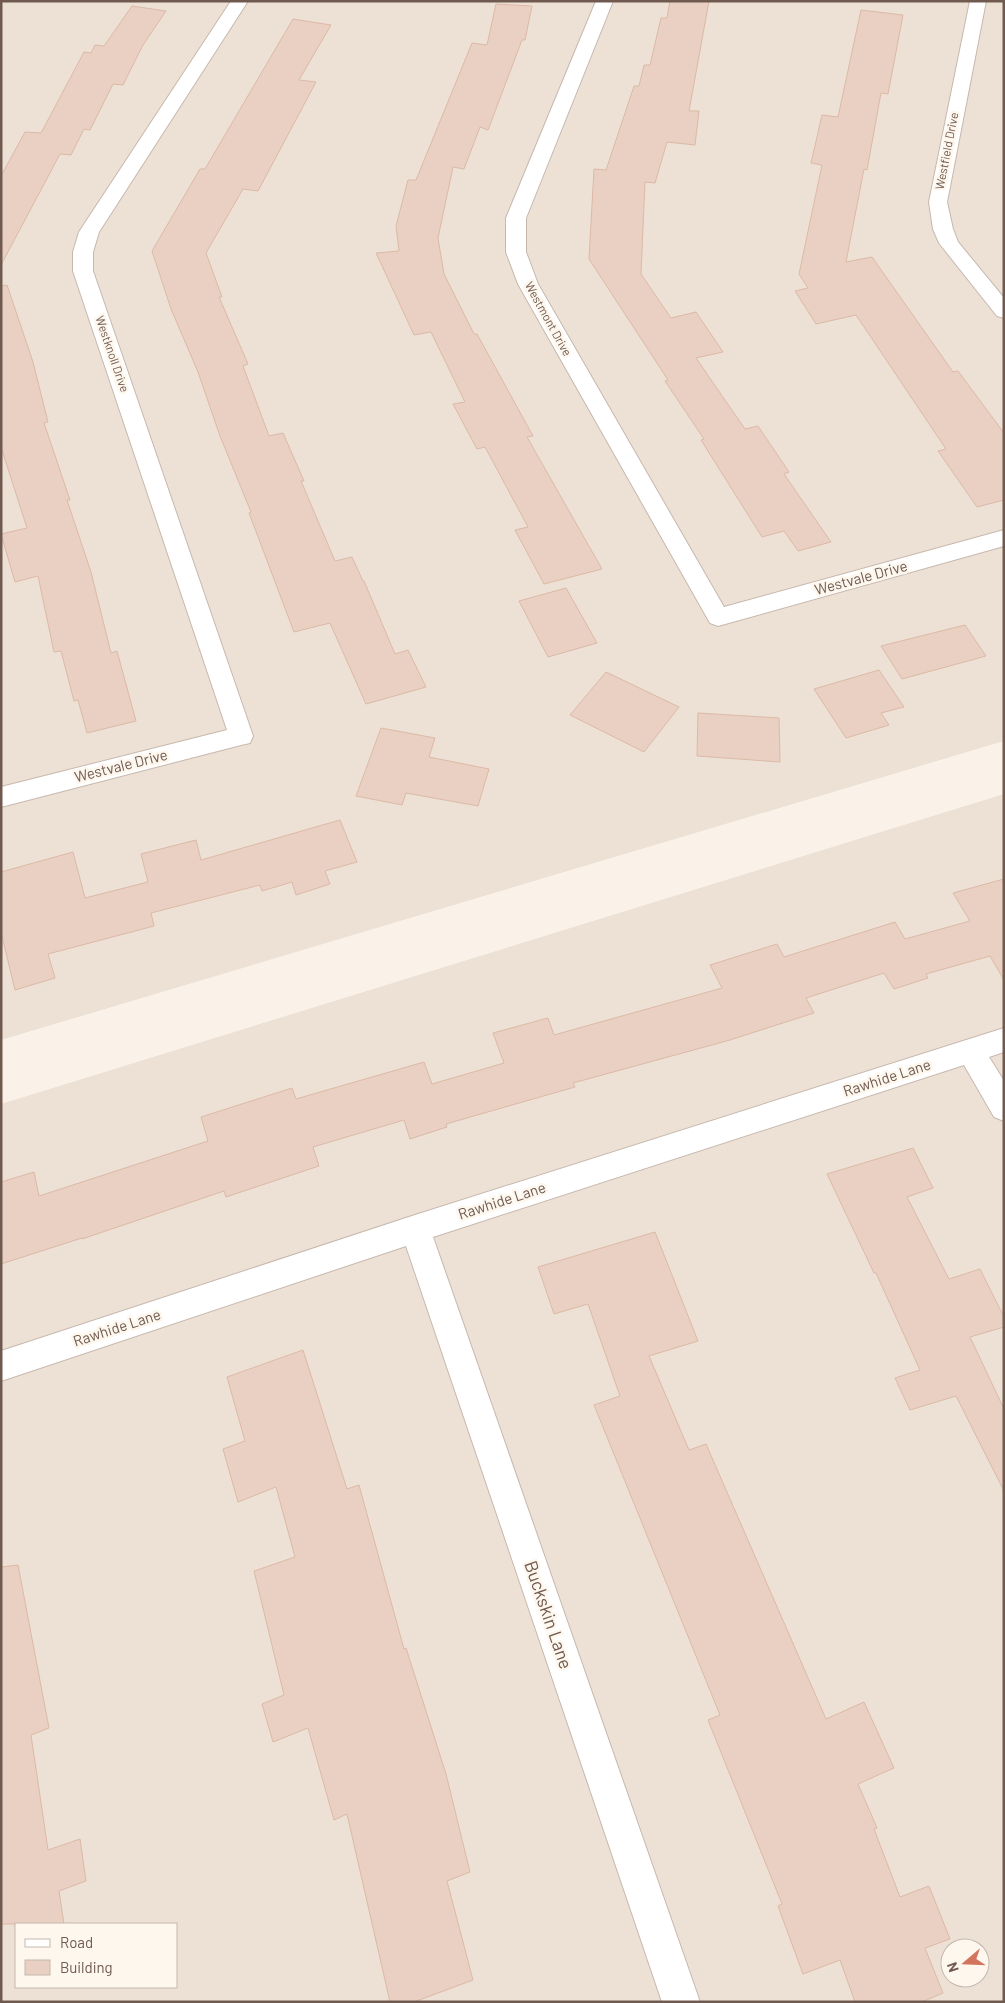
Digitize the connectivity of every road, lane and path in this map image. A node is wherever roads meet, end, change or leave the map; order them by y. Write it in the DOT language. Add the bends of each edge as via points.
graph roads {
  1 [pos="240,1"];
  2 [pos="604,1"];
  3 [pos="978,1"];
  4 [pos="1004,312"];
  5 [pos="1004,538"];
  6 [pos="718,617"];
  7 [pos="241,736"];
  8 [pos="1,797"];
  9 [pos="1004,1040"];
  10 [pos="971,1051"];
  11 [pos="1004,1108"];
  12 [pos="415,1229"];
  13 [pos="1,1366"];
  14 [pos="681,2002"];
  1 -- 7 [label="street, Westknoll Drive" via="89,232 83,252 83,271"];
  2 -- 6 [label="street, Westmont Drive" via="516,218 515,257"];
  3 -- 4 [label="street, Westfield Drive" via="938,202 949,243"];
  5 -- 6 [label="street, Westvale Drive"];
  7 -- 8 [label="street, Westvale Drive"];
  9 -- 10 [label="street, Rawhide Lane"];
  10 -- 11 [label="street"];
  10 -- 12 [label="street, Rawhide Lane"];
  12 -- 13 [label="street, Rawhide Lane"];
  12 -- 14 [label="street, Buckskin Lane"];
}
